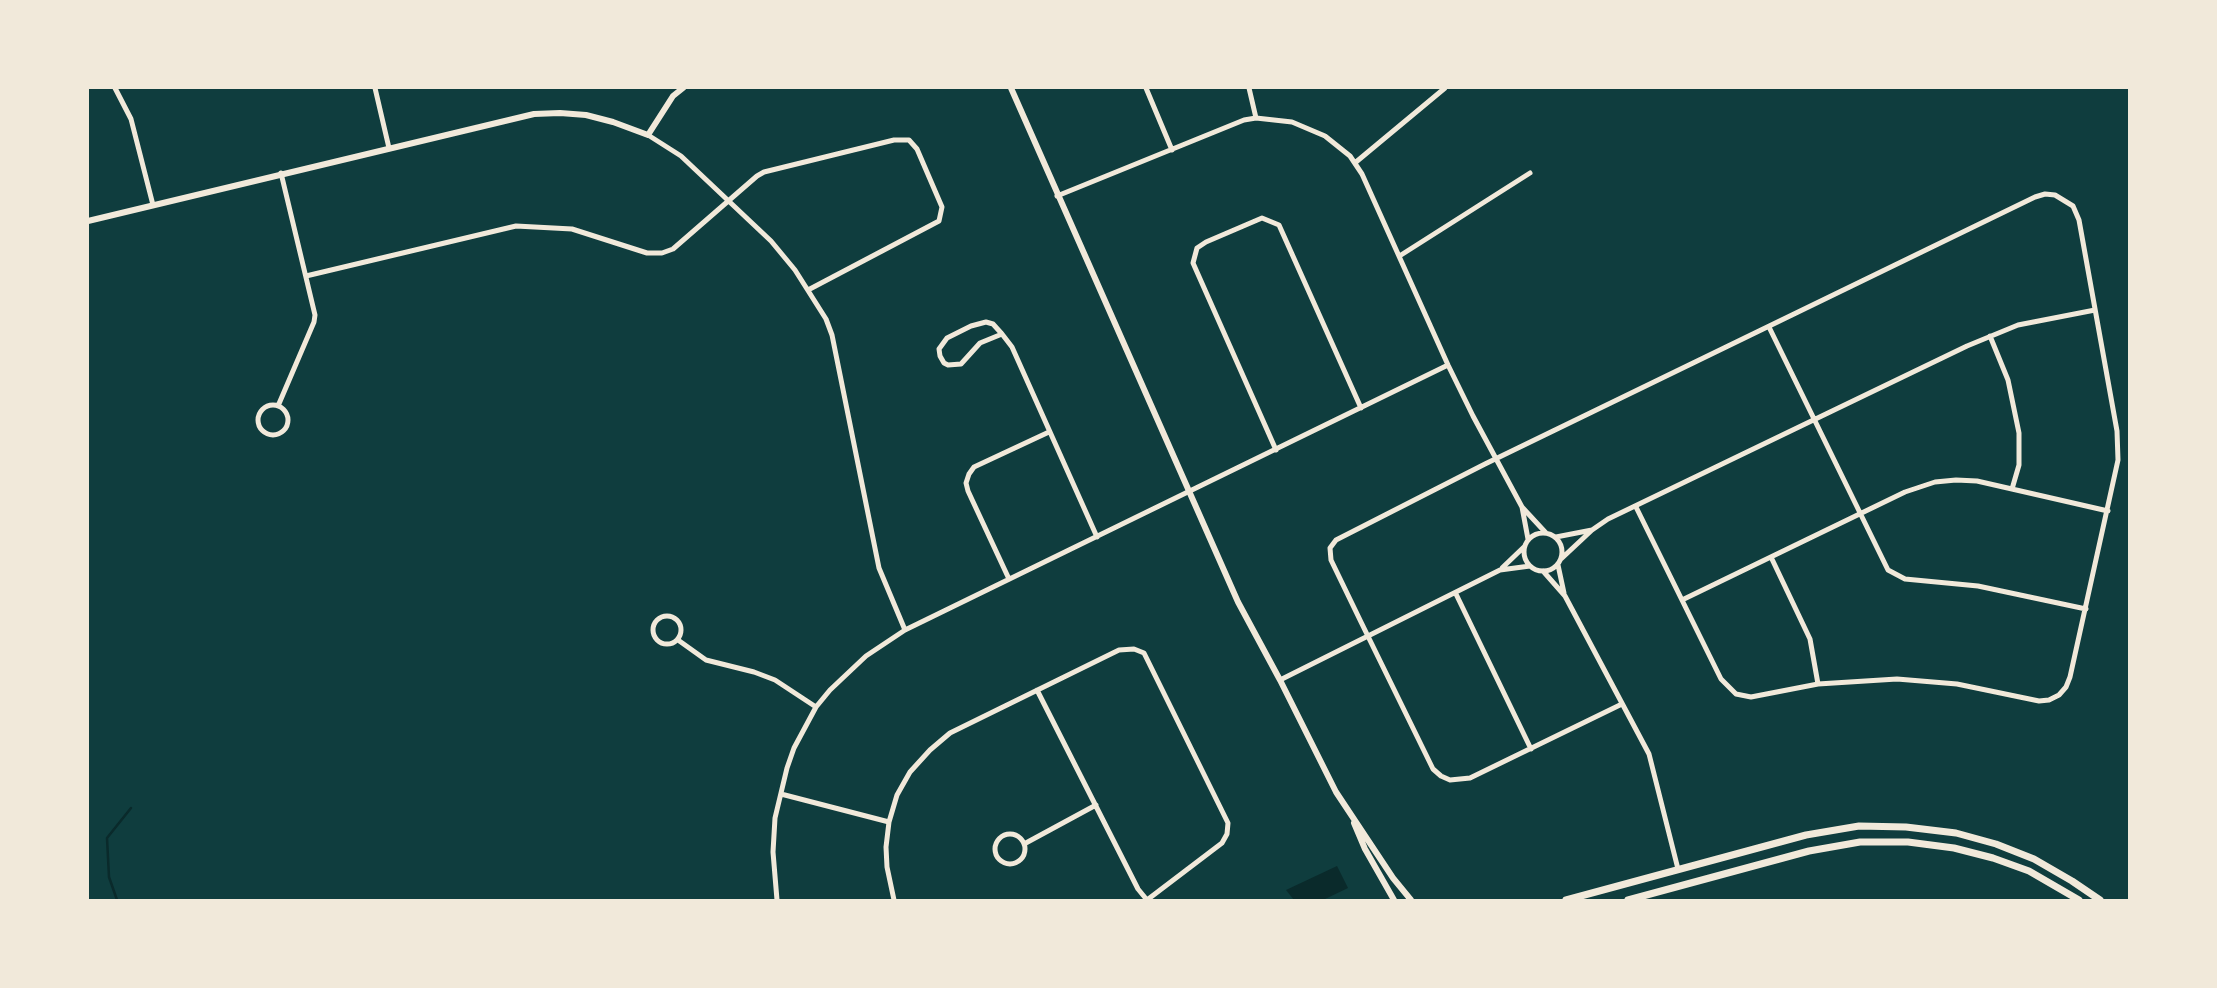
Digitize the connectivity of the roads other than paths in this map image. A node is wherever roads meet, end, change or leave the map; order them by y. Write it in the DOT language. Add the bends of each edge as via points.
graph roads {
  1 [pos="115,88"];
  2 [pos="375,88"];
  3 [pos="683,88"];
  4 [pos="1010,88"];
  5 [pos="1146,88"];
  6 [pos="1249,88"];
  7 [pos="1445,88"];
  8 [pos="1256,118"];
  9 [pos="648,135"];
  10 [pos="388,148"];
  11 [pos="1172,150"];
  12 [pos="1356,162"];
  13 [pos="281,173"];
  14 [pos="1530,173"];
  15 [pos="1057,196"];
  16 [pos="729,201"];
  17 [pos="153,205"];
  18 [pos="88,221"];
  19 [pos="1401,255"];
  20 [pos="306,276"];
  21 [pos="807,290"];
  22 [pos="2095,310"];
  23 [pos="1769,327"];
  24 [pos="1002,334"];
  25 [pos="1990,336"];
  26 [pos="1448,365"];
  27 [pos="278,406"];
  28 [pos="1361,408"];
  29 [pos="1814,420"];
  30 [pos="1049,432"];
  31 [pos="1276,450"];
  32 [pos="1496,459"];
  33 [pos="2012,489"];
  34 [pos="1189,493"];
  35 [pos="1522,507"];
  36 [pos="1636,507"];
  37 [pos="2108,511"];
  38 [pos="1860,514"];
  39 [pos="1592,530"];
  40 [pos="1546,533"];
  41 [pos="1097,537"];
  42 [pos="1556,537"];
  43 [pos="1527,542"];
  44 [pos="1771,557"];
  45 [pos="1560,562"];
  46 [pos="1530,566"];
  47 [pos="1500,570"];
  48 [pos="1543,571"];
  49 [pos="1009,579"];
  50 [pos="1456,594"];
  51 [pos="1564,596"];
  52 [pos="1682,600"];
  53 [pos="2086,609"];
  54 [pos="905,630"];
  55 [pos="1368,637"];
  56 [pos="678,640"];
  57 [pos="1280,680"];
  58 [pos="1818,684"];
  59 [pos="1037,690"];
  60 [pos="1622,704"];
  61 [pos="816,707"];
  62 [pos="1531,749"];
  63 [pos="781,794"];
  64 [pos="1096,805"];
  65 [pos="1349,812"];
  66 [pos="889,822"];
  67 [pos="1024,844"];
  68 [pos="1678,869"];
  69 [pos="777,901"];
  70 [pos="894,901"];
  71 [pos="1147,901"];
  72 [pos="1394,901"];
  73 [pos="1411,901"];
  74 [pos="1566,901"];
  75 [pos="1628,901"];
  76 [pos="2079,901"];
  77 [pos="2100,901"];
  1 -- 17 [label="street" via="131,120"];
  2 -- 10 [label="street"];
  3 -- 9 [label="street"];
  4 -- 15 [label="street"];
  5 -- 11 [label="street"];
  6 -- 8 [label="street"];
  7 -- 12 [label="street"];
  8 -- 11 [label="street"];
  8 -- 12 [label="street" via="1310,128"];
  9 -- 10 [label="street" via="586,116 534,114"];
  9 -- 16 [label="street" via="681,156"];
  10 -- 13 [label="street"];
  11 -- 15 [label="street"];
  12 -- 19 [label="street"];
  13 -- 17 [label="street"];
  13 -- 20 [label="street"];
  14 -- 19 [label="street"];
  15 -- 34 [label="street"];
  16 -- 20 [label="street" via="662,253 647,253 572,229 516,226"];
  16 -- 21 [label="street" via="771,241"];
  16 -- 21 [label="street" via="757,176 773,169 894,140 909,141 942,207 939,221"];
  17 -- 18 [label="street"];
  19 -- 26 [label="street"];
  20 -- 27 [label="street" via="314,322"];
  21 -- 54 [label="street" via="832,335 879,568"];
  22 -- 23 [label="street" via="2078,215 2065,199 2045,194"];
  22 -- 25 [label="street" via="2030,322"];
  22 -- 37 [label="street" via="2118,440"];
  23 -- 29 [label="street"];
  23 -- 32 [label="street"];
  24 -- 24 [label="street" via="986,322 971,326 947,338 940,356 948,365 961,364 980,343"];
  24 -- 30 [label="street"];
  25 -- 29 [label="street"];
  25 -- 33 [label="street" via="2008,380 2019,433 2019,465"];
  26 -- 28 [label="street"];
  26 -- 32 [label="street"];
  27 -- 27 [label="street" via="266,407 259,415 259,426 268,434 279,433 286,425 286,414"];
  28 -- 31 [label="street"];
  28 -- 31 [label="street" via="1279,225 1262,218 1206,242 1197,248 1194,263"];
  29 -- 36 [label="street"];
  29 -- 38 [label="street"];
  30 -- 41 [label="street"];
  30 -- 49 [label="street" via="968,474 968,491"];
  31 -- 34 [label="street"];
  32 -- 35 [label="street"];
  32 -- 55 [label="street" via="1336,540 1330,548 1331,560"];
  33 -- 37 [label="street"];
  33 -- 38 [label="street" via="1966,480 1935,482"];
  34 -- 41 [label="street"];
  34 -- 57 [label="street" via="1238,602"];
  35 -- 40 [label="street"];
  35 -- 43 [label="street"];
  36 -- 39 [label="street"];
  36 -- 52 [label="street"];
  37 -- 53 [label="street"];
  38 -- 44 [label="street"];
  38 -- 53 [label="street" via="1883,562 1900,578 1988,587"];
  39 -- 42 [label="street"];
  39 -- 45 [label="street"];
  40 -- 42 [label="street"];
  40 -- 43 [label="street" via="1533,535"];
  41 -- 49 [label="street"];
  42 -- 45 [label="street" via="1562,547"];
  43 -- 46 [label="street" via="1524,556"];
  43 -- 47 [label="street"];
  44 -- 52 [label="street"];
  44 -- 58 [label="street" via="1810,639"];
  45 -- 48 [label="street"];
  45 -- 51 [label="street"];
  46 -- 47 [label="street"];
  46 -- 48 [label="street"];
  47 -- 50 [label="street"];
  48 -- 51 [label="street"];
  49 -- 54 [label="street"];
  50 -- 55 [label="street"];
  50 -- 62 [label="street"];
  51 -- 60 [label="street"];
  52 -- 58 [label="street" via="1731,691 1751,697"];
  53 -- 58 [label="street" via="2069,682 2049,699 1917,680"];
  54 -- 61 [label="street" via="847,672"];
  55 -- 57 [label="street"];
  55 -- 62 [label="street" via="1433,769 1441,776 1470,778"];
  56 -- 56 [label="street" via="681,627 677,619 668,615 656,621 656,639 669,644"];
  56 -- 61 [label="street" via="706,660 775,680"];
  57 -- 65 [label="street"];
  59 -- 64 [label="street"];
  59 -- 66 [label="street" via="950,733 930,750 910,772"];
  59 -- 71 [label="street" via="1119,650 1144,653 1228,823 1222,843"];
  60 -- 62 [label="street"];
  60 -- 68 [label="street" via="1648,754"];
  61 -- 63 [label="street" via="794,748"];
  63 -- 66 [label="street"];
  63 -- 69 [label="street" via="773,852"];
  64 -- 67 [label="street"];
  64 -- 71 [label="street"];
  65 -- 72 [label="street"];
  65 -- 73 [label="street"];
  66 -- 70 [label="street" via="887,867"];
  67 -- 67 [label="street" via="1013,833 1001,836 995,844 996,856 1004,863 1017,862 1024,854"];
  68 -- 74 [label="main road"];
  68 -- 77 [label="main road" via="1806,835 1859,827 1906,827 1996,844 2034,859"];
  75 -- 76 [label="main road" via="1809,851 1860,842 1908,842 1993,858 2029,871"];
}
